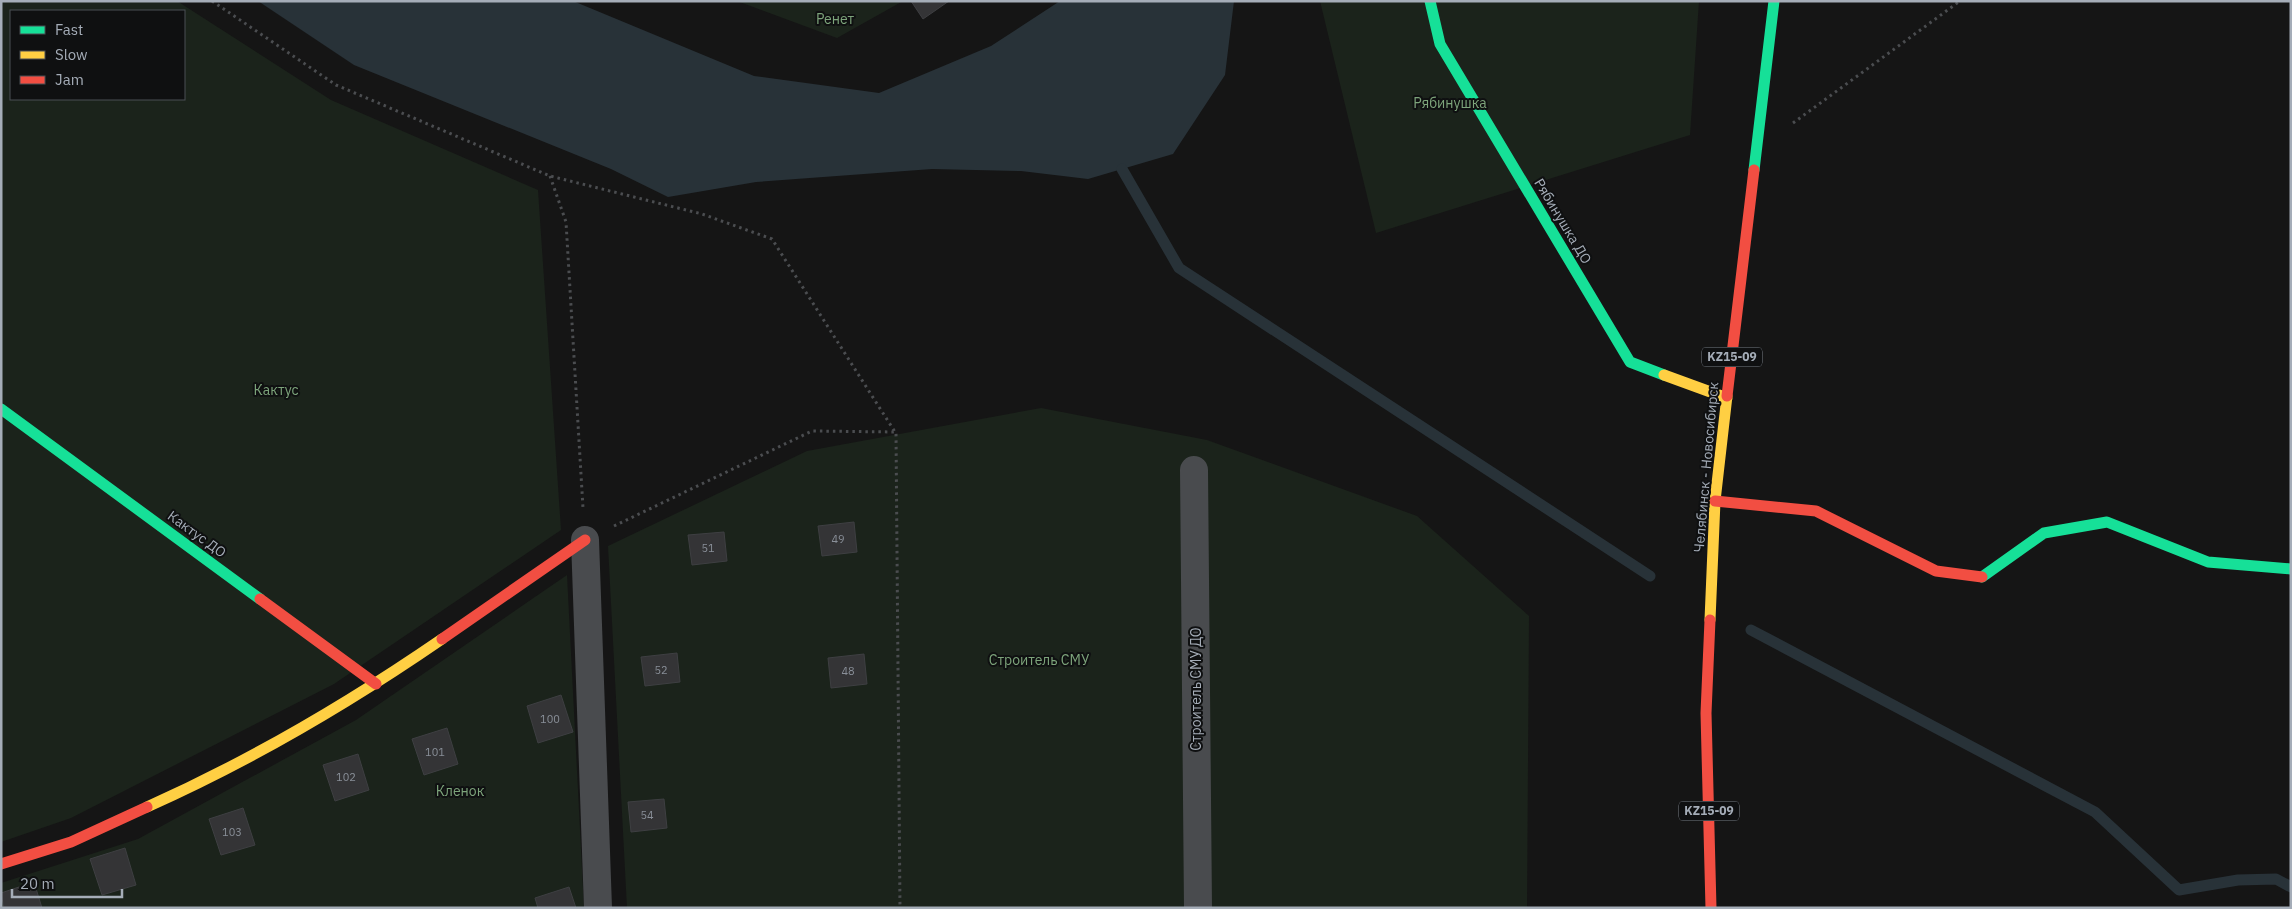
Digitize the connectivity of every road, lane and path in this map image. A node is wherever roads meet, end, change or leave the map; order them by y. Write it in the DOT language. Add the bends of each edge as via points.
graph roads {
  1 [pos="212,1"];
  2 [pos="1430,1"];
  3 [pos="1774,1"];
  4 [pos="1960,1"];
  5 [pos="1756,150"];
  6 [pos="550,176"];
  7 [pos="1727,398"];
  8 [pos="1,408"];
  9 [pos="896,432"];
  10 [pos="1194,470"];
  11 [pos="1715,501"];
  12 [pos="585,540"];
  13 [pos="2291,569"];
  14 [pos="376,684"];
  15 [pos="1,864"];
  16 [pos="598,908"];
  17 [pos="900,908"];
  18 [pos="1198,908"];
  19 [pos="1711,908"];
  1 -- 6 [label="path" via="336,85"];
  2 -- 7 [label="main road, Рябинушка ДО" via="1440,44 1630,362"];
  3 -- 5 [label="main road, Челябинск - Новосибирск / KZ15-09"];
  4 -- 5 [label="path"];
  5 -- 7 [label="main road, Челябинск - Новосибирск / KZ15-09"];
  6 -- 9 [label="path" via="702,214 772,239"];
  6 -- 12 [label="path" via="566,222"];
  7 -- 11 [label="main road, Челябинск - Новосибирск / KZ15-09"];
  8 -- 14 [label="main road, Кактус ДО"];
  9 -- 12 [label="path" via="812,431"];
  9 -- 17 [label="path"];
  10 -- 18 [label="street, Строитель СМУ ДО"];
  11 -- 13 [label="main road" via="1816,511 1936,571 1955,574 1982,577 2044,534 2107,522 2208,562"];
  11 -- 19 [label="main road, Челябинск - Новосибирск / KZ15-09" via="1706,713"];
  12 -- 14 [label="main road"];
  12 -- 16 [label="street"];
  14 -- 15 [label="main road" via="201,783 71,842"];
}
